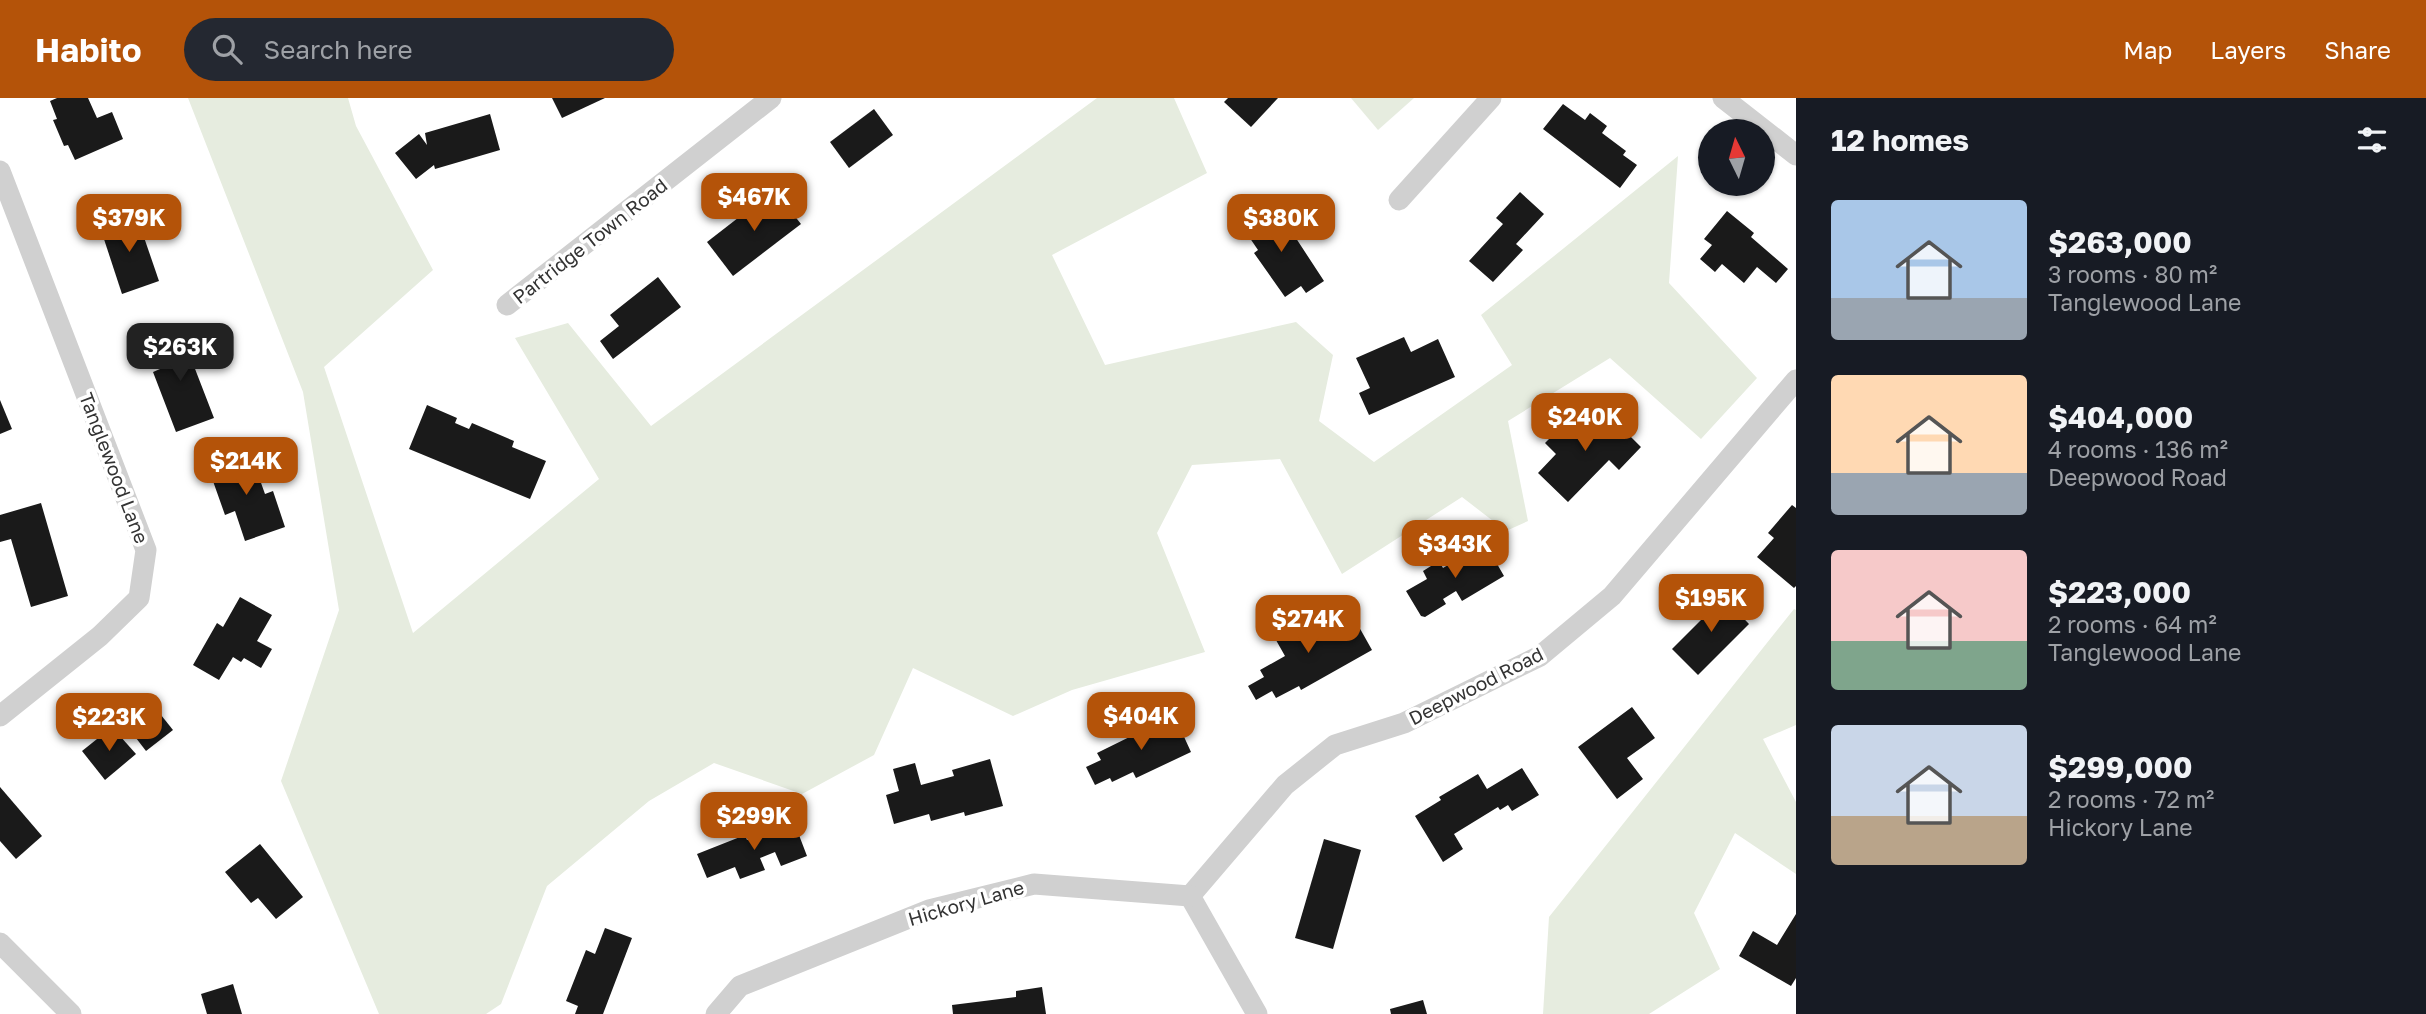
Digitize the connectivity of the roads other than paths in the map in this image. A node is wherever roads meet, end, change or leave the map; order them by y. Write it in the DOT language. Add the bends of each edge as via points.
graph roads {
  1 [pos="771,98"];
  2 [pos="1491,98"];
  3 [pos="1723,98"];
  4 [pos="1796,155"];
  5 [pos="0,171"];
  6 [pos="1399,200"];
  7 [pos="507,305"];
  8 [pos="1796,380"];
  9 [pos="0,716"];
  10 [pos="1190,896"];
  11 [pos="0,943"];
  12 [pos="71,1014"];
  13 [pos="716,1014"];
  14 [pos="1257,1014"];
  1 -- 7 [label="street, Partridge Town Road"];
  2 -- 6 [label="street"];
  3 -- 4 [label="street"];
  5 -- 9 [label="street, Tanglewood Lane" via="146,550 139,598 100,636"];
  8 -- 10 [label="street, Deepwood Road" via="1612,596 1540,656 1404,723 1335,745 1285,785"];
  10 -- 13 [label="street, Hickory Lane" via="1034,884 929,910 740,986"];
  10 -- 14 [label="street"];
  11 -- 12 [label="street"];
}
